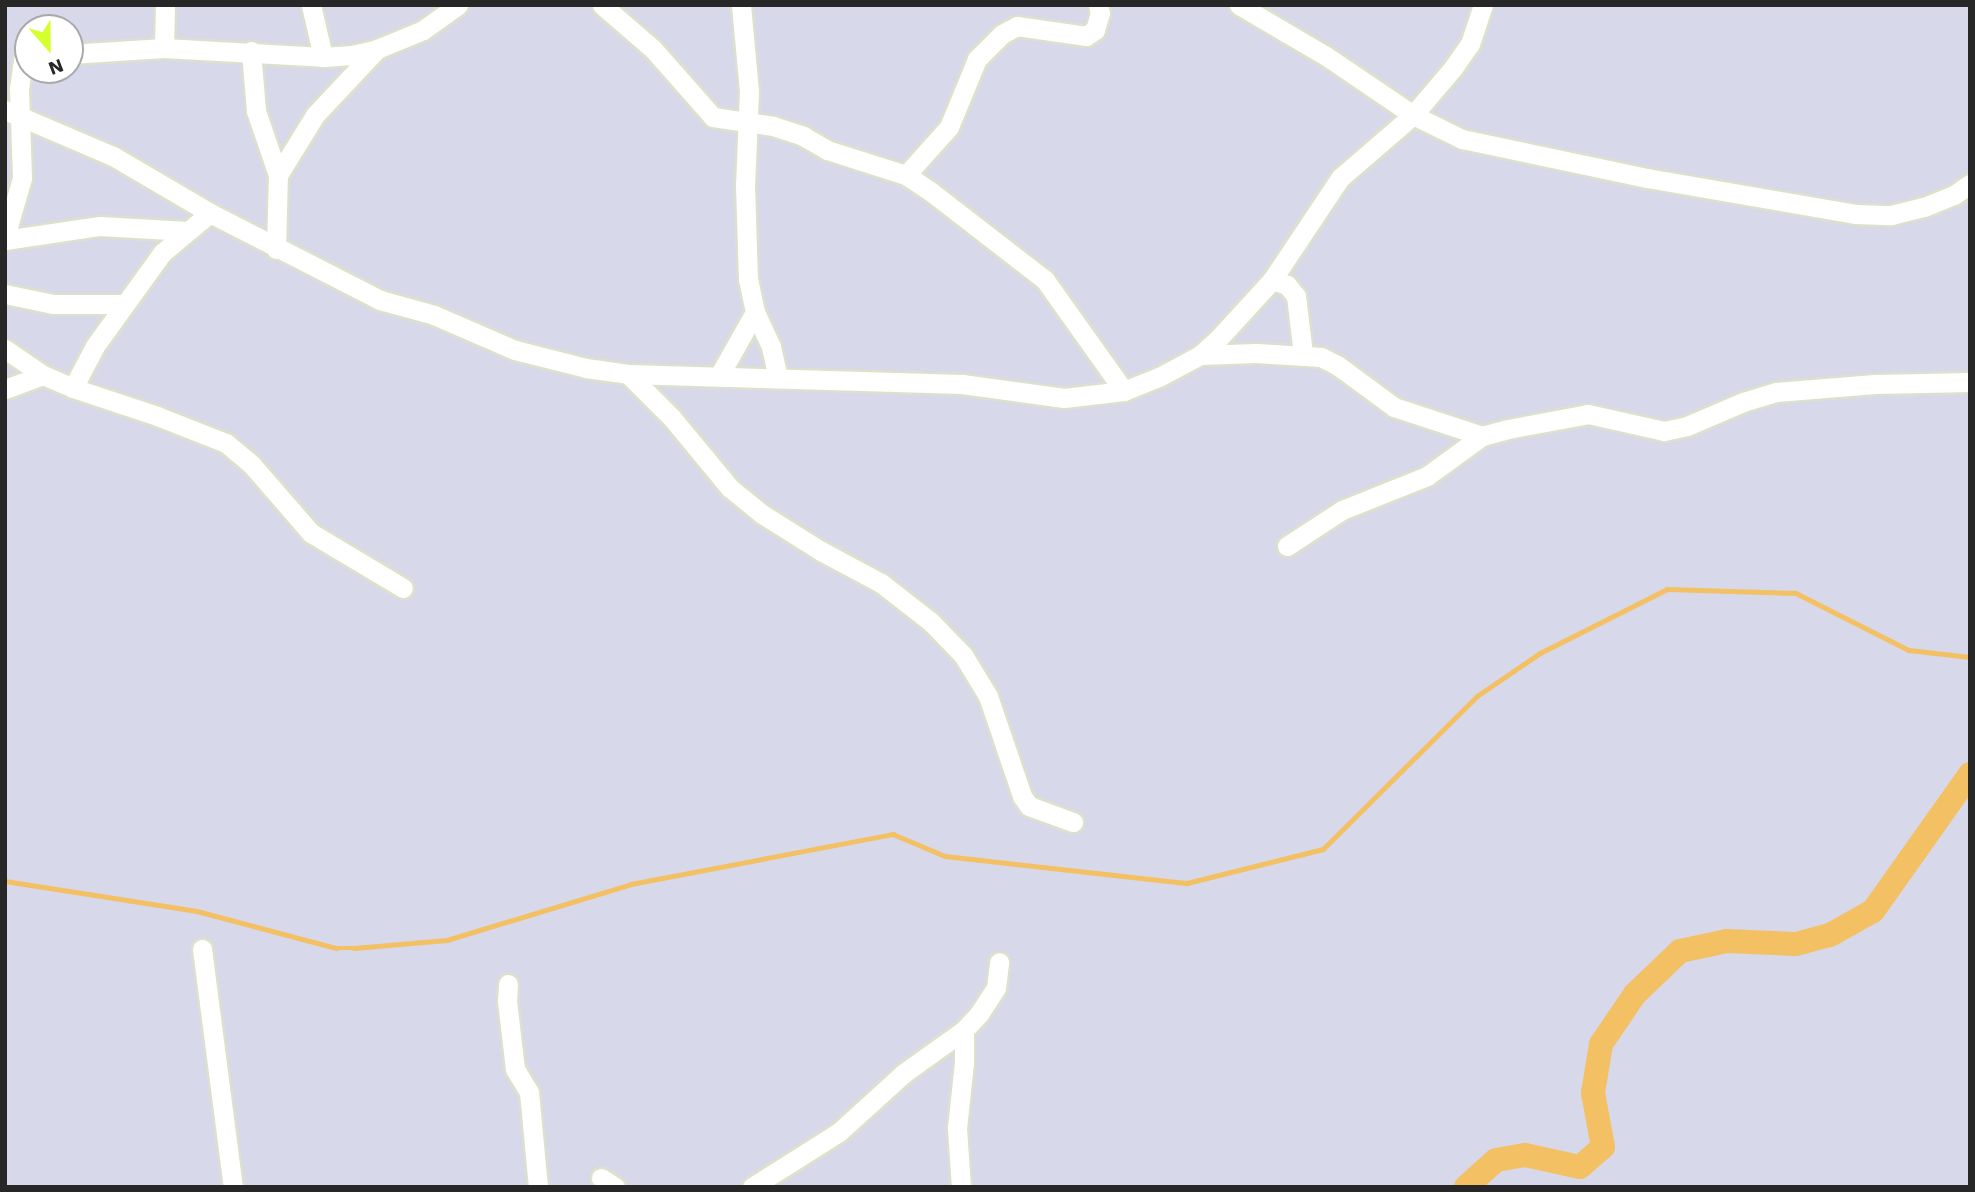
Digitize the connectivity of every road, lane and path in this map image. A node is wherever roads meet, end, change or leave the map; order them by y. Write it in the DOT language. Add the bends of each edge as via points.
graph roads {
  1 [pos="165,5"];
  2 [pos="311,5"];
  3 [pos="458,5"];
  4 [pos="602,5"];
  5 [pos="741,5"];
  6 [pos="1098,5"];
  7 [pos="1239,5"];
  8 [pos="1483,5"];
  9 [pos="164,48"];
  10 [pos="377,49"];
  11 [pos="251,51"];
  12 [pos="84,53"];
  13 [pos="323,57"];
  14 [pos="16,84"];
  15 [pos="13,113"];
  16 [pos="1413,115"];
  17 [pos="747,122"];
  18 [pos="278,175"];
  19 [pos="906,176"];
  20 [pos="1970,184"];
  21 [pos="210,213"];
  22 [pos="187,231"];
  23 [pos="5,239"];
  24 [pos="276,249"];
  25 [pos="1272,280"];
  26 [pos="5,294"];
  27 [pos="123,304"];
  28 [pos="755,312"];
  29 [pos="5,349"];
  30 [pos="1303,354"];
  31 [pos="1200,355"];
  32 [pos="628,374"];
  33 [pos="43,375"];
  34 [pos="719,376"];
  35 [pos="778,377"];
  36 [pos="1970,382"];
  37 [pos="73,388"];
  38 [pos="5,389"];
  39 [pos="1124,391"];
  40 [pos="1482,436"];
  41 [pos="1287,546"];
  42 [pos="403,588"];
  43 [pos="1073,822"];
  44 [pos="202,949"];
  45 [pos="999,962"];
  46 [pos="508,984"];
  47 [pos="964,1030"];
  48 [pos="233,1187"];
  49 [pos="538,1187"];
  50 [pos="752,1187"];
  51 [pos="961,1187"];
  1 -- 9 [label="street"];
  2 -- 13 [label="street"];
  3 -- 10 [label="street" via="422,30"];
  4 -- 17 [label="street" via="653,50 713,117"];
  5 -- 17 [label="street" via="750,91"];
  6 -- 19 [label="street" via="1095,30 1086,36 1017,26 1002,34 977,59 949,127"];
  7 -- 16 [label="street"];
  8 -- 16 [label="street" via="1470,44"];
  9 -- 11 [label="street"];
  9 -- 12 [label="street"];
  10 -- 13 [label="street"];
  10 -- 18 [label="street" via="316,115"];
  11 -- 13 [label="street"];
  11 -- 18 [label="street" via="256,111"];
  14 -- 15 [label="street"];
  15 -- 21 [label="street" via="113,156"];
  15 -- 23 [label="street" via="22,178"];
  16 -- 20 [label="street" via="1462,139 1647,178 1855,214 1891,215 1924,207"];
  16 -- 25 [label="street" via="1340,178"];
  17 -- 19 [label="street" via="803,136 827,150"];
  17 -- 28 [label="street" via="748,279"];
  18 -- 24 [label="street"];
  19 -- 39 [label="street" via="1045,281"];
  21 -- 22 [label="street"];
  21 -- 24 [label="street"];
  22 -- 23 [label="street" via="100,226"];
  22 -- 27 [label="street" via="162,253"];
  24 -- 32 [label="street" via="380,300 434,315 515,349"];
  25 -- 30 [label="street" via="1287,285 1296,296"];
  25 -- 31 [label="street"];
  26 -- 27 [label="street" via="53,304"];
  27 -- 37 [label="street"];
  28 -- 34 [label="street"];
  28 -- 35 [label="street"];
  29 -- 33 [label="street"];
  30 -- 31 [label="street"];
  30 -- 40 [label="street" via="1337,365 1394,407"];
  31 -- 39 [label="street"];
  32 -- 34 [label="street"];
  32 -- 43 [label="street" via="741,497 821,551 881,583 931,622 963,655 988,696 1029,806"];
  33 -- 37 [label="street"];
  33 -- 38 [label="street"];
  34 -- 35 [label="street"];
  35 -- 39 [label="street" via="962,384 1064,398"];
  36 -- 40 [label="street" via="1875,383 1776,393 1664,431 1588,414"];
  37 -- 42 [label="street" via="226,443 311,533"];
  40 -- 41 [label="street" via="1427,476 1342,510"];
  44 -- 48 [label="street"];
  45 -- 47 [label="street" via="996,988"];
  46 -- 49 [label="street" via="515,1069 529,1092"];
  47 -- 50 [label="street" via="904,1073 839,1132"];
  47 -- 51 [label="street" via="957,1128"];
}
